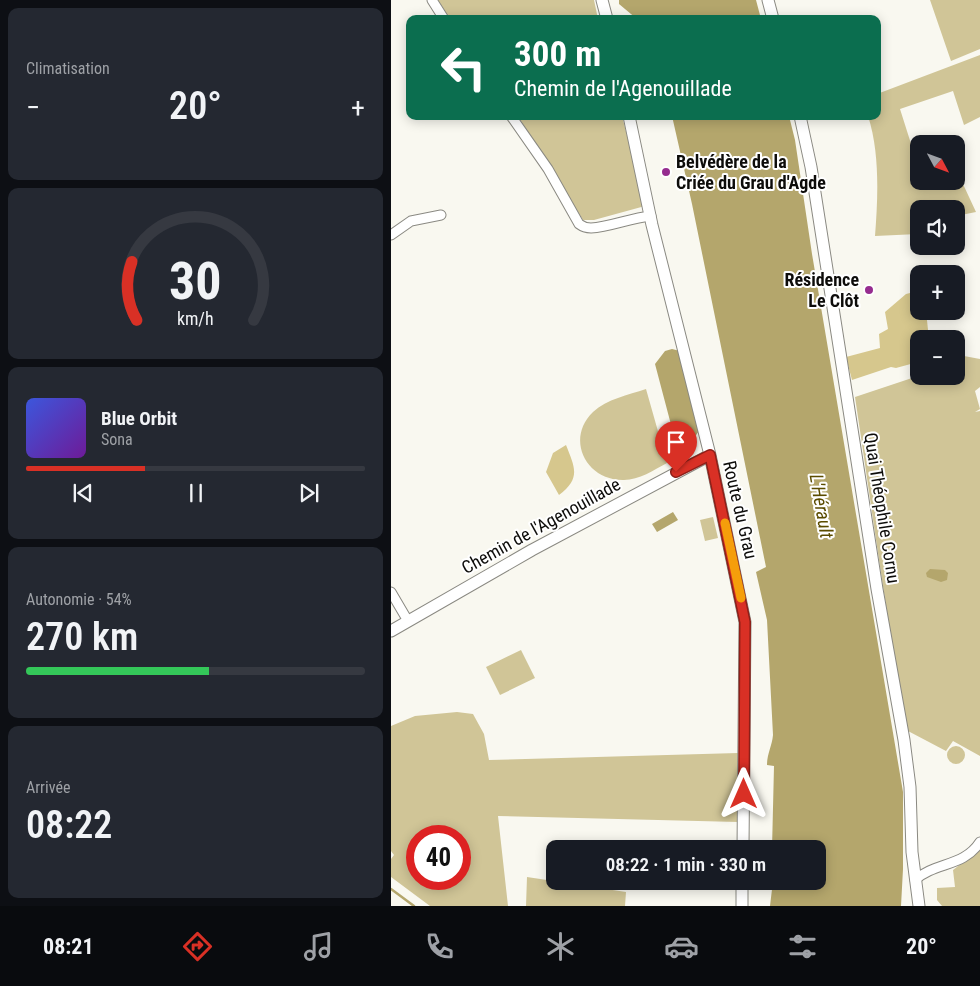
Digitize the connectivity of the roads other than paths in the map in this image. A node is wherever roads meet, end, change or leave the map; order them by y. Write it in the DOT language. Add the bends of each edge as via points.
graph roads {
  1 [pos="432,0"];
  2 [pos="602,0"];
  3 [pos="767,0"];
  4 [pos="441,15"];
  5 [pos="606,15"];
  6 [pos="772,15"];
  7 [pos="514,120"];
  8 [pos="630,120"];
  9 [pos="801,120"];
  10 [pos="441,215"];
  11 [pos="651,216"];
  12 [pos="391,235"];
  13 [pos="710,455"];
  14 [pos="391,592"];
  15 [pos="408,621"];
  16 [pos="391,631"];
  17 [pos="743,840"];
  18 [pos="980,842"];
  19 [pos="915,880"];
  20 [pos="742,890"];
  21 [pos="741,906"];
  22 [pos="919,906"];
  1 -- 4 [label="street"];
  2 -- 5 [label="street"];
  3 -- 6 [label="street"];
  7 -- 11 [label="street" via="579,224 592,228"];
  8 -- 11 [label="street, Route du Grau"];
  9 -- 19 [label="street, Quai Théophile Cornu" via="904,740"];
  10 -- 12 [label="street" via="411,222"];
  11 -- 13 [label="street, Route du Grau"];
  13 -- 15 [label="street, Chemin de l'Agenouillade"];
  13 -- 17 [label="street, Route du Grau" via="745,622"];
  14 -- 15 [label="street"];
  15 -- 16 [label="street, Chemin de l'Agenouillade"];
  18 -- 19 [label="street" via="961,860 922,874"];
  19 -- 22 [label="street, Quai Théophile Cornu"];
  20 -- 21 [label="street"];
}
